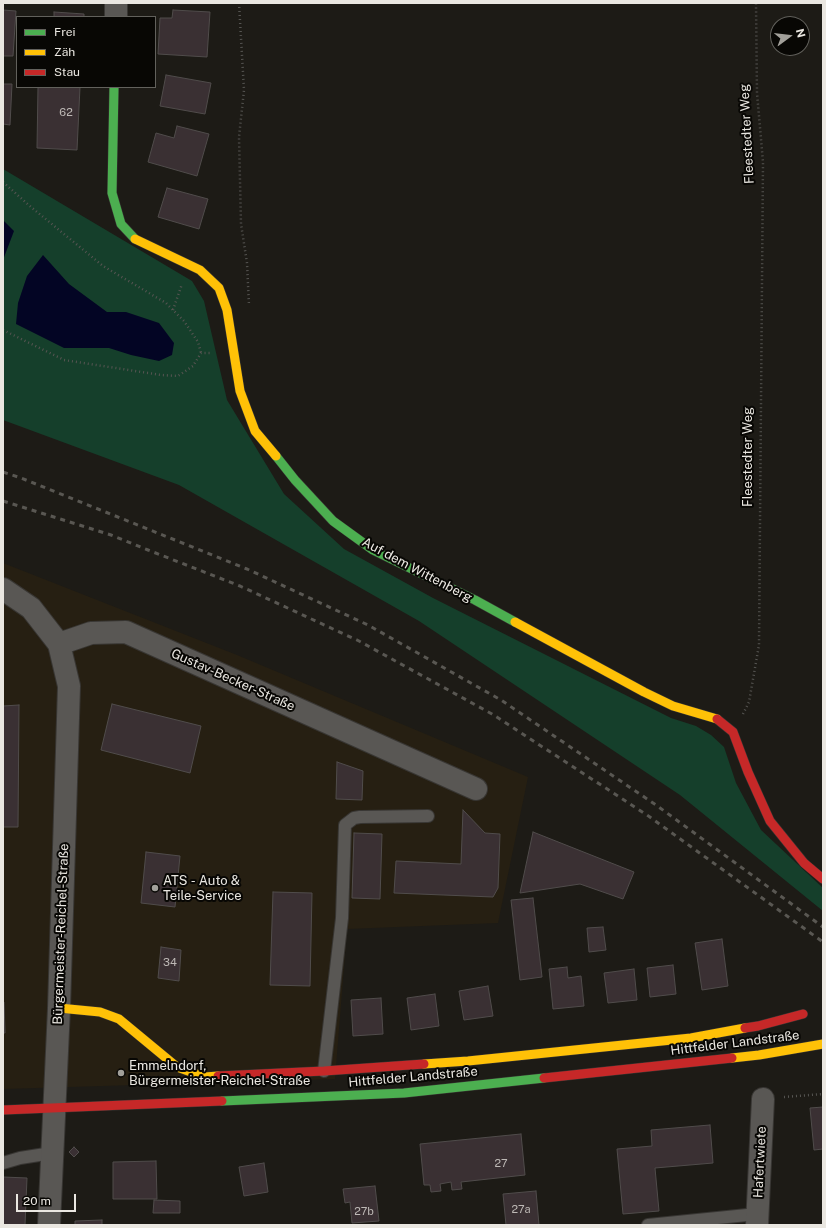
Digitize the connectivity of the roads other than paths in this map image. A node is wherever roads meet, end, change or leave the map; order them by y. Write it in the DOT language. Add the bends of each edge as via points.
graph roads {
  1 [pos="116,3"];
  2 [pos="116,16"];
  3 [pos="114,88"];
  4 [pos="3,589"];
  5 [pos="59,644"];
  6 [pos="476,789"];
  7 [pos="428,816"];
  8 [pos="823,879"];
  9 [pos="59,1008"];
  10 [pos="803,1014"];
  11 [pos="823,1044"];
  12 [pos="324,1071"];
  13 [pos="763,1099"];
  14 [pos="54,1108"];
  15 [pos="3,1110"];
  16 [pos="52,1153"];
  17 [pos="3,1163"];
  18 [pos="757,1220"];
  19 [pos="49,1225"];
  20 [pos="648,1225"];
  1 -- 2 [label="street"];
  3 -- 8 [label="street, Auf dem Wittenberg" via="112,193 121,224 136,240 200,270 219,288 227,310 240,391 255,431 295,480 333,521 373,550 475,600 644,692 673,706 716,719 733,732 770,821 804,863"];
  4 -- 5 [label="street" via="31,608"];
  5 -- 6 [label="street, Gustav-Becker-Straße" via="91,633 126,632"];
  5 -- 9 [label="street, Bürgermeister-Reichel-Straße" via="69,686"];
  7 -- 12 [label="lane" via="360,817 345,825 342,918"];
  9 -- 12 [label="street, Hittfelder Landstraße" via="100,1012 119,1019 177,1067 205,1077"];
  9 -- 14 [label="street, Bürgermeister-Reichel-Straße"];
  10 -- 12 [label="street, Hittfelder Landstraße" via="758,1026 691,1038 468,1062"];
  11 -- 14 [label="street, Hittfelder Landstraße" via="759,1055 404,1093"];
  13 -- 18 [label="street, Hafertwiete"];
  14 -- 15 [label="street, Hittfelder Landstraße"];
  14 -- 16 [label="street, Bürgermeister-Reichel-Straße"];
  16 -- 17 [label="lane"];
  16 -- 19 [label="street, Bürgermeister-Reichel-Straße"];
  18 -- 20 [label="lane"];
}
